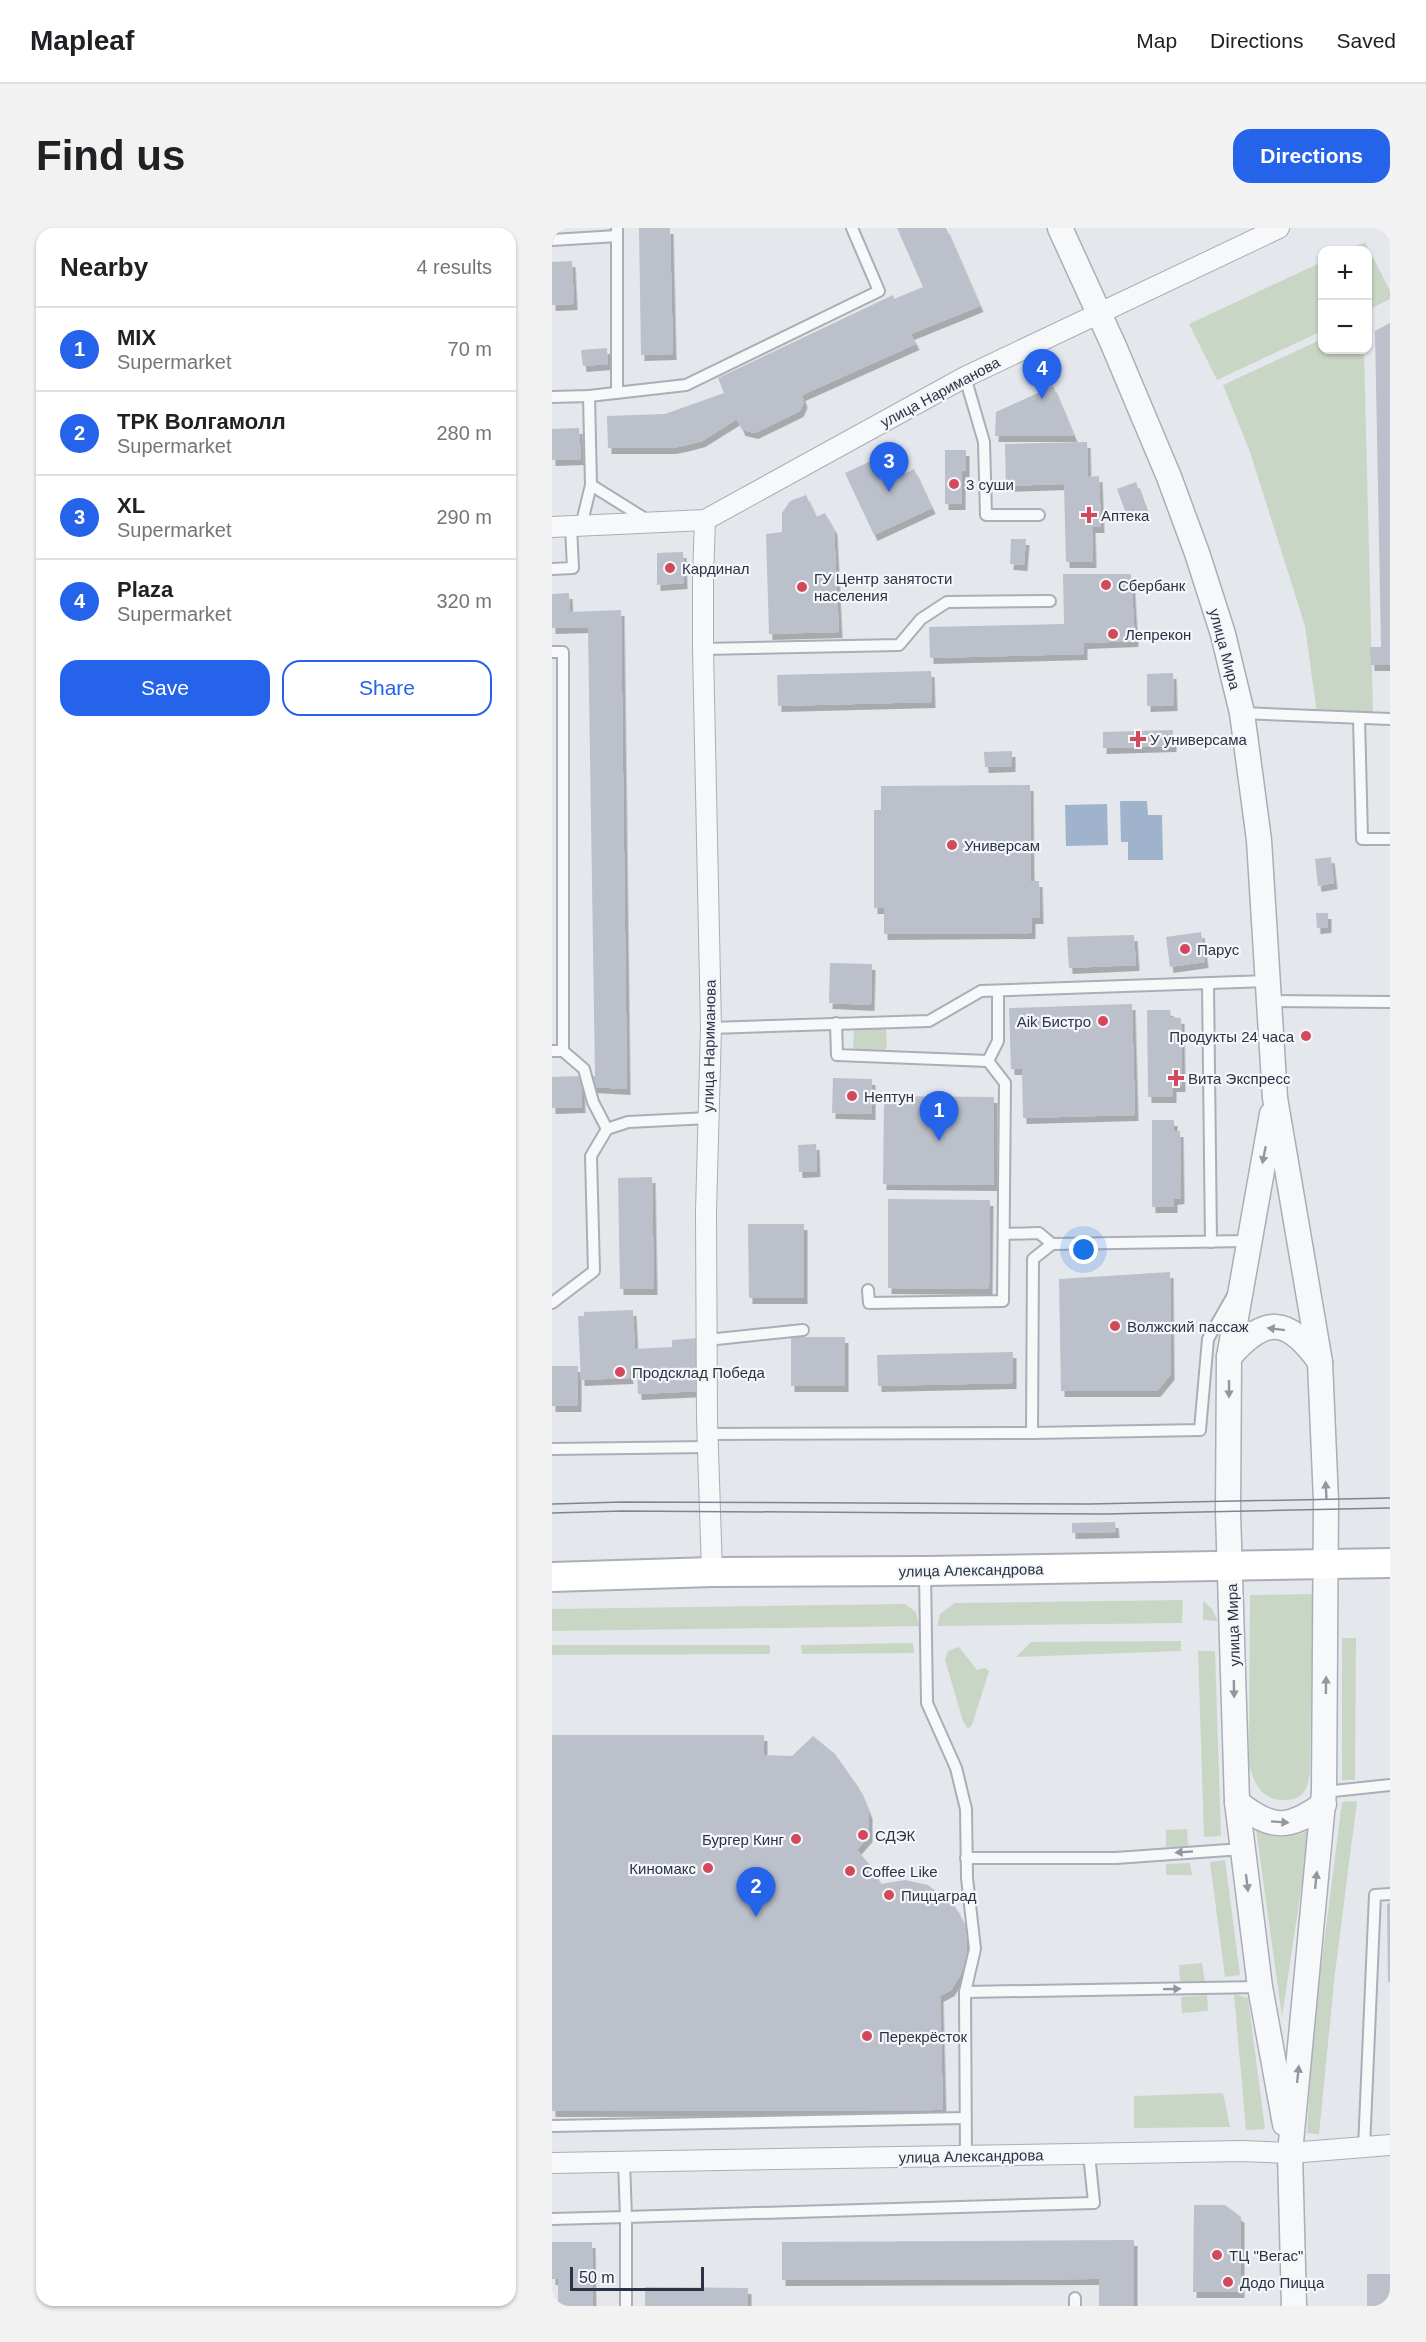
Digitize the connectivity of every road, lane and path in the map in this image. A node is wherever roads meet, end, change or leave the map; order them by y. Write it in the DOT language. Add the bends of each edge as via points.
graph roads {
  1 [pos="852,228"];
  2 [pos="1060,228"];
  3 [pos="1278,228"];
  4 [pos="617,232"];
  5 [pos="552,240"];
  6 [pos="1099,312"];
  7 [pos="964,377"];
  8 [pos="617,393"];
  9 [pos="589,396"];
  10 [pos="552,397"];
  11 [pos="591,485"];
  12 [pos="1039,515"];
  13 [pos="705,520"];
  14 [pos="652,524"];
  15 [pos="568,527"];
  16 [pos="552,569"];
  17 [pos="1050,601"];
  18 [pos="703,649"];
  19 [pos="552,652"];
  20 [pos="1242,713"];
  21 [pos="1359,718"];
  22 [pos="1390,719"];
  23 [pos="1390,839"];
  24 [pos="1208,984"];
  25 [pos="998,991"];
  26 [pos="1269,991"];
  27 [pos="1390,1002"];
  28 [pos="836,1023"];
  29 [pos="711,1028"];
  30 [pos="557,1051"];
  31 [pos="988,1061"];
  32 [pos="1275,1098"];
  33 [pos="709,1118"];
  34 [pos="607,1129"];
  35 [pos="1004,1234"];
  36 [pos="1248,1241"];
  37 [pos="1211,1242"];
  38 [pos="1052,1244"];
  39 [pos="1241,1282"];
  40 [pos="868,1290"];
  41 [pos="552,1303"];
  42 [pos="803,1330"];
  43 [pos="707,1340"];
  44 [pos="1229,1358"];
  45 [pos="1320,1362"];
  46 [pos="1032,1433"];
  47 [pos="708,1440"];
  48 [pos="552,1449"];
  49 [pos="1326,1563"];
  50 [pos="1390,1563"];
  51 [pos="1230,1565"];
  52 [pos="925,1571"];
  53 [pos="712,1572"];
  54 [pos="552,1577"];
  55 [pos="1390,1785"];
  56 [pos="1324,1798"];
  57 [pos="1237,1802"];
  58 [pos="1242,1849"];
  59 [pos="966,1858"];
  60 [pos="1390,1894"];
  61 [pos="1260,1987"];
  62 [pos="965,1992"];
  63 [pos="965,2118"];
  64 [pos="552,2126"];
  65 [pos="1390,2145"];
  66 [pos="1364,2148"];
  67 [pos="1290,2153"];
  68 [pos="1089,2154"];
  69 [pos="966,2156"];
  70 [pos="624,2162"];
  71 [pos="552,2163"];
  72 [pos="626,2217"];
  73 [pos="552,2219"];
  74 [pos="626,2306"];
  75 [pos="1294,2306"];
  1 -- 8 [label="lane" via="879,291 686,385"];
  2 -- 6 [label="street, улица Мира"];
  3 -- 6 [label="street, улица Нариманова"];
  4 -- 5 [label="lane"];
  4 -- 8 [label="lane"];
  6 -- 7 [label="street, улица Нариманова"];
  6 -- 20 [label="street, улица Мира" via="1197,553 1223,634"];
  7 -- 12 [label="lane" via="984,442 986,515"];
  7 -- 13 [label="street, улица Нариманова"];
  8 -- 9 [label="lane"];
  9 -- 10 [label="lane"];
  9 -- 11 [label="lane"];
  11 -- 14 [label="lane"];
  11 -- 15 [label="lane"];
  13 -- 14 [label="street, улица Нариманова"];
  13 -- 18 [label="street, улица Нариманова"];
  14 -- 15 [label="street, улица Нариманова"];
  15 -- 16 [label="lane" via="573,568"];
  17 -- 18 [label="lane" via="947,602 921,620 899,645"];
  18 -- 29 [label="street, улица Нариманова"];
  19 -- 30 [label="lane" via="563,652"];
  20 -- 21 [label="lane"];
  20 -- 26 [label="street, улица Мира" via="1259,840"];
  21 -- 22 [label="lane"];
  21 -- 23 [label="lane" via="1362,839"];
  24 -- 25 [label="lane"];
  24 -- 26 [label="lane"];
  24 -- 37 [label="lane"];
  25 -- 28 [label="lane" via="981,991 929,1021"];
  25 -- 31 [label="lane" via="998,1041"];
  26 -- 27 [label="lane"];
  26 -- 32 [label="street, улица Мира"];
  28 -- 29 [label="lane"];
  28 -- 31 [label="lane" via="837,1055"];
  29 -- 33 [label="street, улица Нариманова"];
  30 -- 34 [label="lane" via="584,1069 593,1102"];
  31 -- 35 [label="lane" via="1005,1083"];
  32 -- 36 [label="street, улица Мира, one-way"];
  32 -- 45 [label="street, улица Мира"];
  33 -- 34 [label="lane" via="628,1122"];
  33 -- 43 [label="street, улица Нариманова"];
  34 -- 41 [label="lane" via="591,1156 594,1271"];
  35 -- 38 [label="lane" via="1039,1233"];
  35 -- 40 [label="lane" via="1003,1301 869,1303"];
  36 -- 37 [label="lane"];
  36 -- 39 [label="street, улица Мира"];
  37 -- 38 [label="lane"];
  38 -- 46 [label="lane" via="1033,1259"];
  39 -- 44 [label="street, улица Мира"];
  39 -- 46 [label="lane" via="1208,1339 1200,1430"];
  42 -- 43 [label="lane"];
  43 -- 47 [label="street, улица Нариманова"];
  45 -- 44 [label="street, one-way" via="1293,1332 1271,1326 1257,1330"];
  44 -- 51 [label="street, улица Мира, one-way"];
  49 -- 45 [label="street, улица Мира, one-way"];
  46 -- 47 [label="lane"];
  47 -- 48 [label="lane"];
  47 -- 53 [label="street, улица Нариманова"];
  49 -- 50 [label="main road, улица Александрова"];
  49 -- 51 [label="main road, улица Александрова"];
  56 -- 49 [label="street, улица Мира, one-way"];
  51 -- 52 [label="main road, улица Александрова"];
  51 -- 57 [label="street, улица Мира, one-way"];
  52 -- 53 [label="main road, улица Александрова"];
  52 -- 59 [label="lane" via="927,1703 956,1768 966,1809"];
  53 -- 54 [label="main road, улица Александрова"];
  55 -- 56 [label="lane"];
  57 -- 56 [label="street, one-way" via="1256,1817 1282,1825 1303,1819"];
  67 -- 56 [label="street, улица Мира, one-way"];
  57 -- 58 [label="street, улица Мира"];
  58 -- 59 [label="lane, one-way" via="1116,1858"];
  58 -- 61 [label="street, улица Мира, one-way"];
  59 -- 62 [label="lane" via="975,1949"];
  60 -- 66 [label="lane" via="1375,1894"];
  62 -- 61 [label="lane, one-way"];
  61 -- 67 [label="street, улица Мира"];
  62 -- 63 [label="lane"];
  63 -- 64 [label="lane"];
  63 -- 69 [label="lane"];
  65 -- 66 [label="street, улица Александрова"];
  66 -- 67 [label="street, улица Александрова"];
  67 -- 68 [label="street, улица Александрова"];
  67 -- 75 [label="street, улица Мира"];
  68 -- 69 [label="street, улица Александрова"];
  68 -- 72 [label="lane" via="1094,2203"];
  69 -- 70 [label="street, улица Александрова"];
  70 -- 71 [label="street, улица Александрова"];
  70 -- 72 [label="lane"];
  72 -- 73 [label="lane"];
  72 -- 74 [label="lane"];
}
